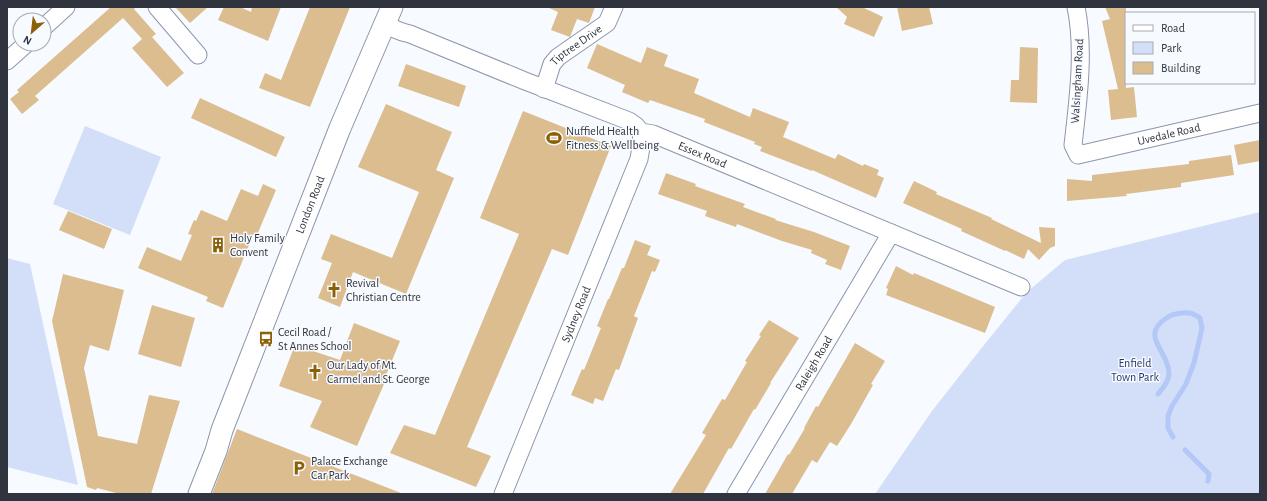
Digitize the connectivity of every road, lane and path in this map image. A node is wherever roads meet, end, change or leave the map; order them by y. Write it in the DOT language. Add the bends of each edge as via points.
graph roads {
  1 [pos="66,7"];
  2 [pos="157,7"];
  3 [pos="614,7"];
  4 [pos="1076,7"];
  5 [pos="388,15"];
  6 [pos="52,20"];
  7 [pos="17,52"];
  8 [pos="198,55"];
  9 [pos="7,61"];
  10 [pos="544,89"];
  11 [pos="1260,113"];
  12 [pos="641,132"];
  13 [pos="1078,154"];
  14 [pos="891,233"];
  15 [pos="1021,287"];
  16 [pos="199,494"];
  17 [pos="503,494"];
  18 [pos="736,494"];
  1 -- 6 [label="street"];
  2 -- 8 [label="street"];
  3 -- 10 [label="street, Tiptree Drive" via="608,23 558,57 552,64"];
  4 -- 13 [label="street, Walsingham Road" via="1079,21 1080,77 1073,145"];
  5 -- 10 [label="street, Essex Road" via="390,27"];
  5 -- 16 [label="main road, London Road" via="287,261"];
  7 -- 9 [label="street"];
  10 -- 12 [label="street, Essex Road" via="630,121"];
  11 -- 13 [label="street, Uvedale Road"];
  12 -- 14 [label="street, Essex Road" via="653,134"];
  12 -- 17 [label="street, Sydney Road" via="639,159"];
  14 -- 15 [label="street, Essex Road"];
  14 -- 18 [label="street, Raleigh Road"];
}
